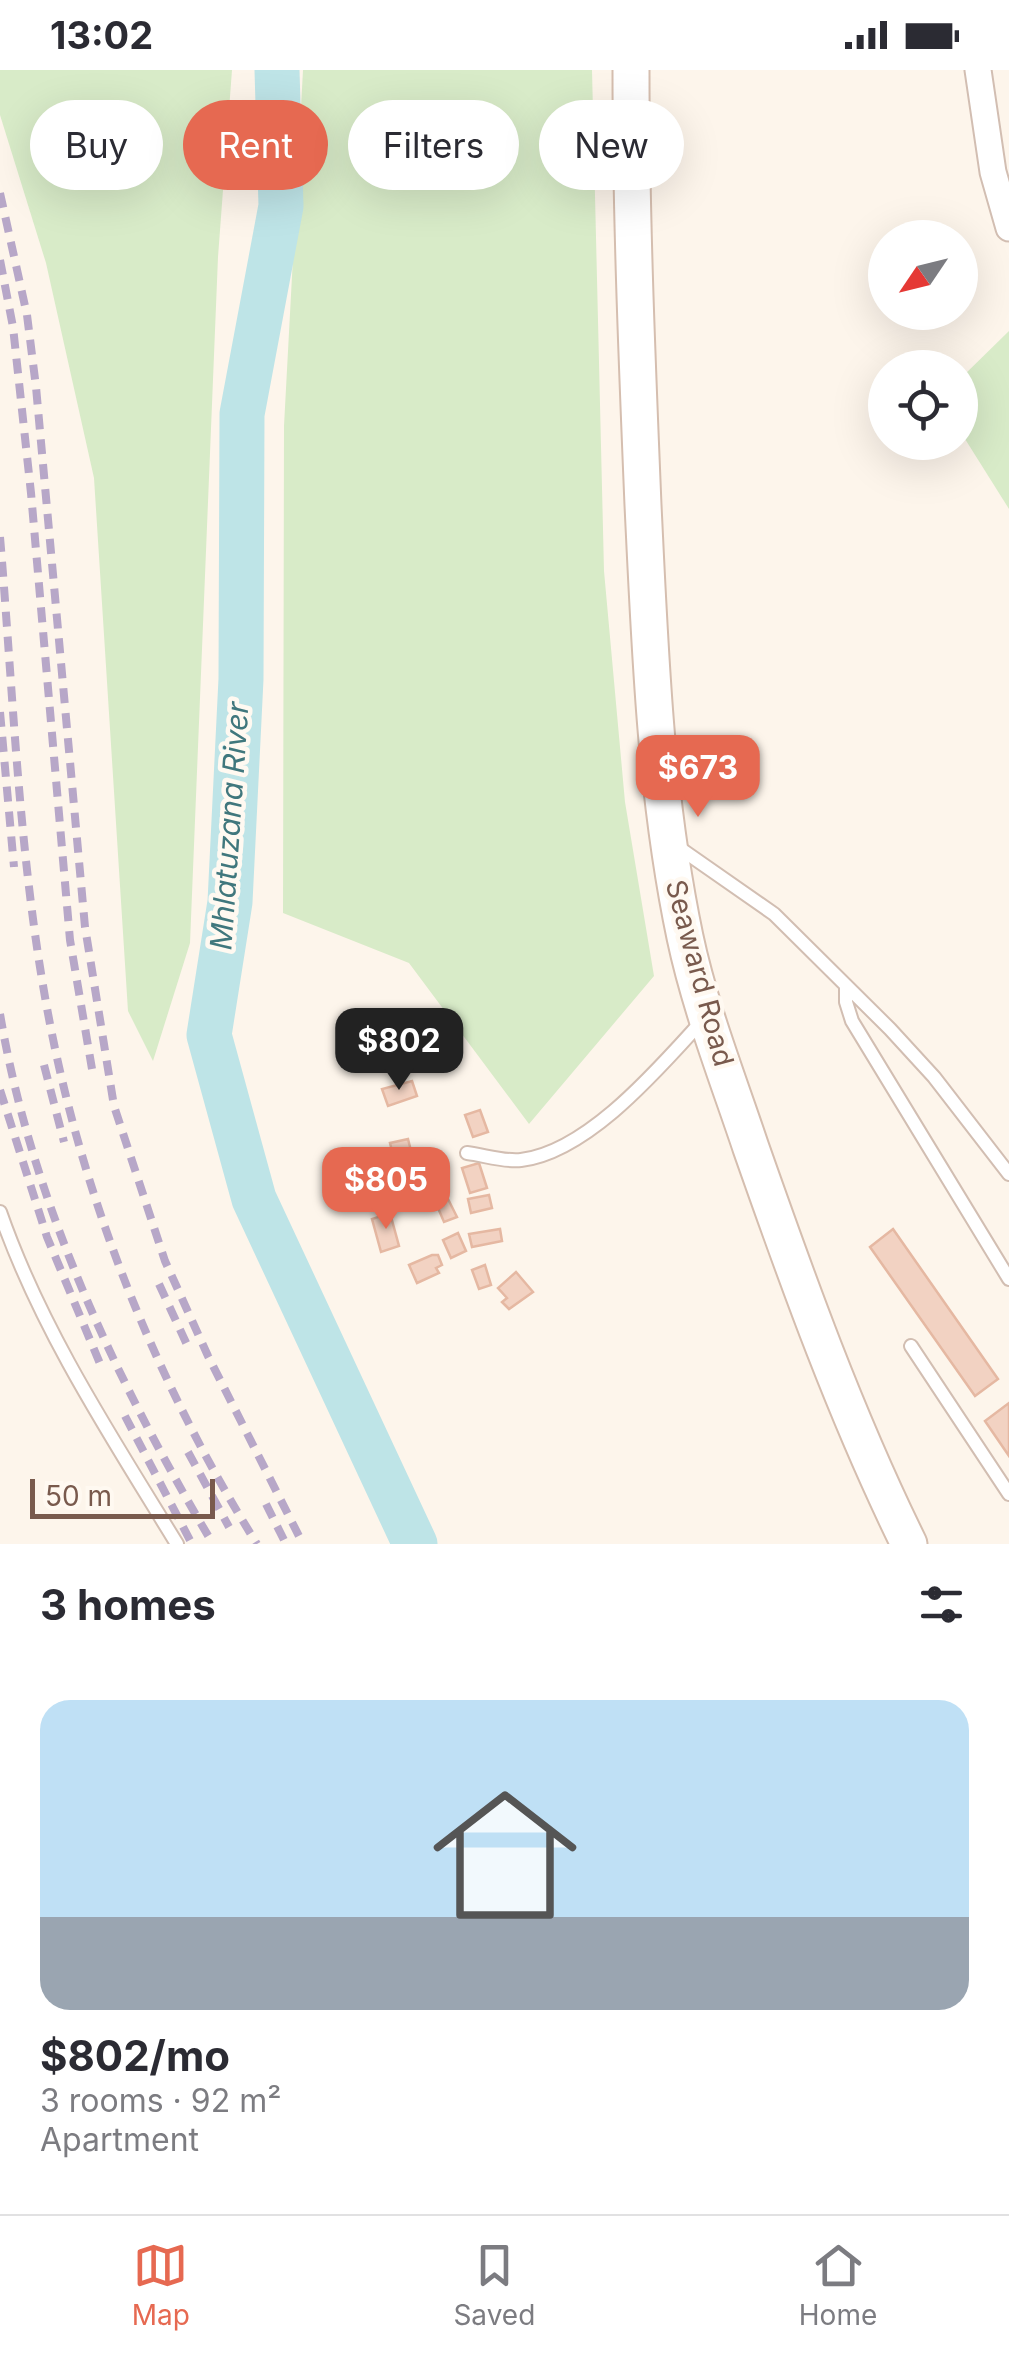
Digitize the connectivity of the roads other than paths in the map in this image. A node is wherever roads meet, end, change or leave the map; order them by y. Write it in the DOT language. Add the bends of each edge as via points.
graph roads {
  1 [pos="630,70"];
  2 [pos="978,70"];
  3 [pos="1009,228"];
  4 [pos="667,840"];
  5 [pos="846,986"];
  6 [pos="707,1016"];
  7 [pos="467,1152"];
  8 [pos="1009,1174"];
  9 [pos="0,1212"];
  10 [pos="1009,1279"];
  11 [pos="911,1346"];
  12 [pos="1009,1494"];
  13 [pos="177,1544"];
  14 [pos="910,1544"];
  1 -- 4 [label="street, Seaward Road" via="652,688"];
  2 -- 3 [label="street"];
  4 -- 5 [label="lane" via="774,914"];
  4 -- 6 [label="street, Seaward Road"];
  5 -- 8 [label="lane" via="934,1077"];
  5 -- 10 [label="lane" via="852,1021"];
  6 -- 7 [label="lane" via="626,1104 574,1137 525,1160"];
  6 -- 14 [label="street, Seaward Road" via="797,1280 872,1468"];
  9 -- 13 [label="lane" via="74,1370"];
  11 -- 12 [label="lane"];
}
